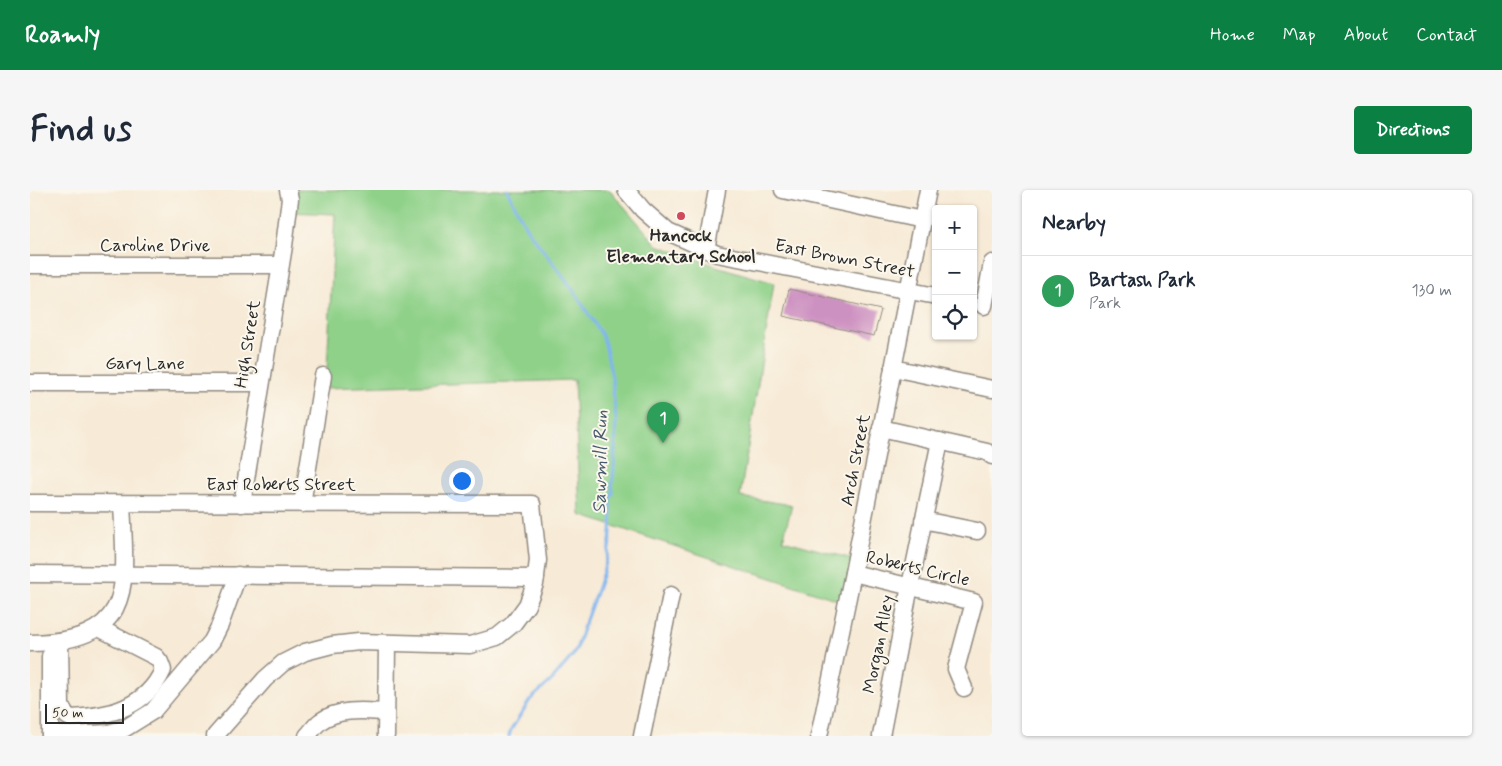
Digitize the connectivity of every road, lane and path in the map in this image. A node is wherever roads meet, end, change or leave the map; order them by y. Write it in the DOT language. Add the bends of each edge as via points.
graph roads {
  1 [pos="288,190"];
  2 [pos="626,190"];
  3 [pos="717,190"];
  4 [pos="783,190"];
  5 [pos="928,190"];
  6 [pos="922,220"];
  7 [pos="711,252"];
  8 [pos="992,263"];
  9 [pos="30,265"];
  10 [pos="280,265"];
  11 [pos="908,291"];
  12 [pos="932,295"];
  13 [pos="983,306"];
  14 [pos="893,368"];
  15 [pos="323,376"];
  16 [pos="30,383"];
  17 [pos="261,383"];
  18 [pos="992,389"];
  19 [pos="881,428"];
  20 [pos="940,442"];
  21 [pos="992,456"];
  22 [pos="30,503"];
  23 [pos="122,504"];
  24 [pos="242,504"];
  25 [pos="302,504"];
  26 [pos="923,520"];
  27 [pos="977,531"];
  28 [pos="853,573"];
  29 [pos="30,574"];
  30 [pos="125,574"];
  31 [pos="238,575"];
  32 [pos="536,578"];
  33 [pos="910,586"];
  34 [pos="671,595"];
  35 [pos="99,628"];
  36 [pos="55,642"];
  37 [pos="30,643"];
  38 [pos="387,644"];
  39 [pos="964,688"];
  40 [pos="386,712"];
  41 [pos="50,735"];
  42 [pos="215,736"];
  43 [pos="308,736"];
  44 [pos="386,736"];
  45 [pos="642,736"];
  46 [pos="819,736"];
  47 [pos="881,736"];
  1 -- 10 [label="street, High Street" via="290,199"];
  2 -- 7 [label="street, East Brown Street" via="659,226"];
  3 -- 7 [label="street"];
  4 -- 6 [label="street"];
  5 -- 6 [label="street, Arch Street"];
  6 -- 11 [label="street, Arch Street"];
  7 -- 11 [label="street, East Brown Street"];
  8 -- 13 [label="street"];
  9 -- 10 [label="street, Caroline Drive"];
  10 -- 17 [label="street, High Street"];
  11 -- 12 [label="street, East Brown Street"];
  11 -- 14 [label="street, Arch Street"];
  14 -- 18 [label="street"];
  14 -- 19 [label="street, Arch Street"];
  15 -- 25 [label="street"];
  16 -- 17 [label="street, Gary Lane"];
  17 -- 24 [label="street, High Street"];
  19 -- 20 [label="street"];
  19 -- 28 [label="street, Arch Street"];
  20 -- 21 [label="street" via="987,452"];
  20 -- 26 [label="street, Morgan Alley"];
  22 -- 23 [label="street, East Roberts Street"];
  23 -- 24 [label="street, East Roberts Street"];
  23 -- 30 [label="street"];
  24 -- 25 [label="street, East Roberts Street"];
  25 -- 32 [label="street, East Roberts Street" via="532,504 538,560"];
  26 -- 27 [label="street"];
  26 -- 33 [label="street, Morgan Alley"];
  28 -- 33 [label="street, Roberts Circle"];
  28 -- 46 [label="street, Arch Street"];
  29 -- 30 [label="street"];
  30 -- 31 [label="street"];
  30 -- 35 [label="street" via="116,608"];
  31 -- 32 [label="street"];
  31 -- 41 [label="street" via="212,641 153,711 124,728 108,733"];
  32 -- 38 [label="street" via="527,605 513,624 497,637 470,645"];
  33 -- 39 [label="street, Roberts Circle" via="974,602 956,669"];
  33 -- 47 [label="street, Morgan Alley"];
  34 -- 45 [label="street"];
  35 -- 36 [label="street" via="83,636"];
  35 -- 36 [label="street" via="156,657 163,670 149,691 123,710 104,715 67,716 61,706"];
  36 -- 37 [label="street"];
  36 -- 41 [label="street"];
  38 -- 40 [label="street"];
  38 -- 42 [label="street" via="359,642 332,645 283,662"];
  40 -- 43 [label="street" via="348,712 331,716 320,722"];
  40 -- 44 [label="street"];
}
